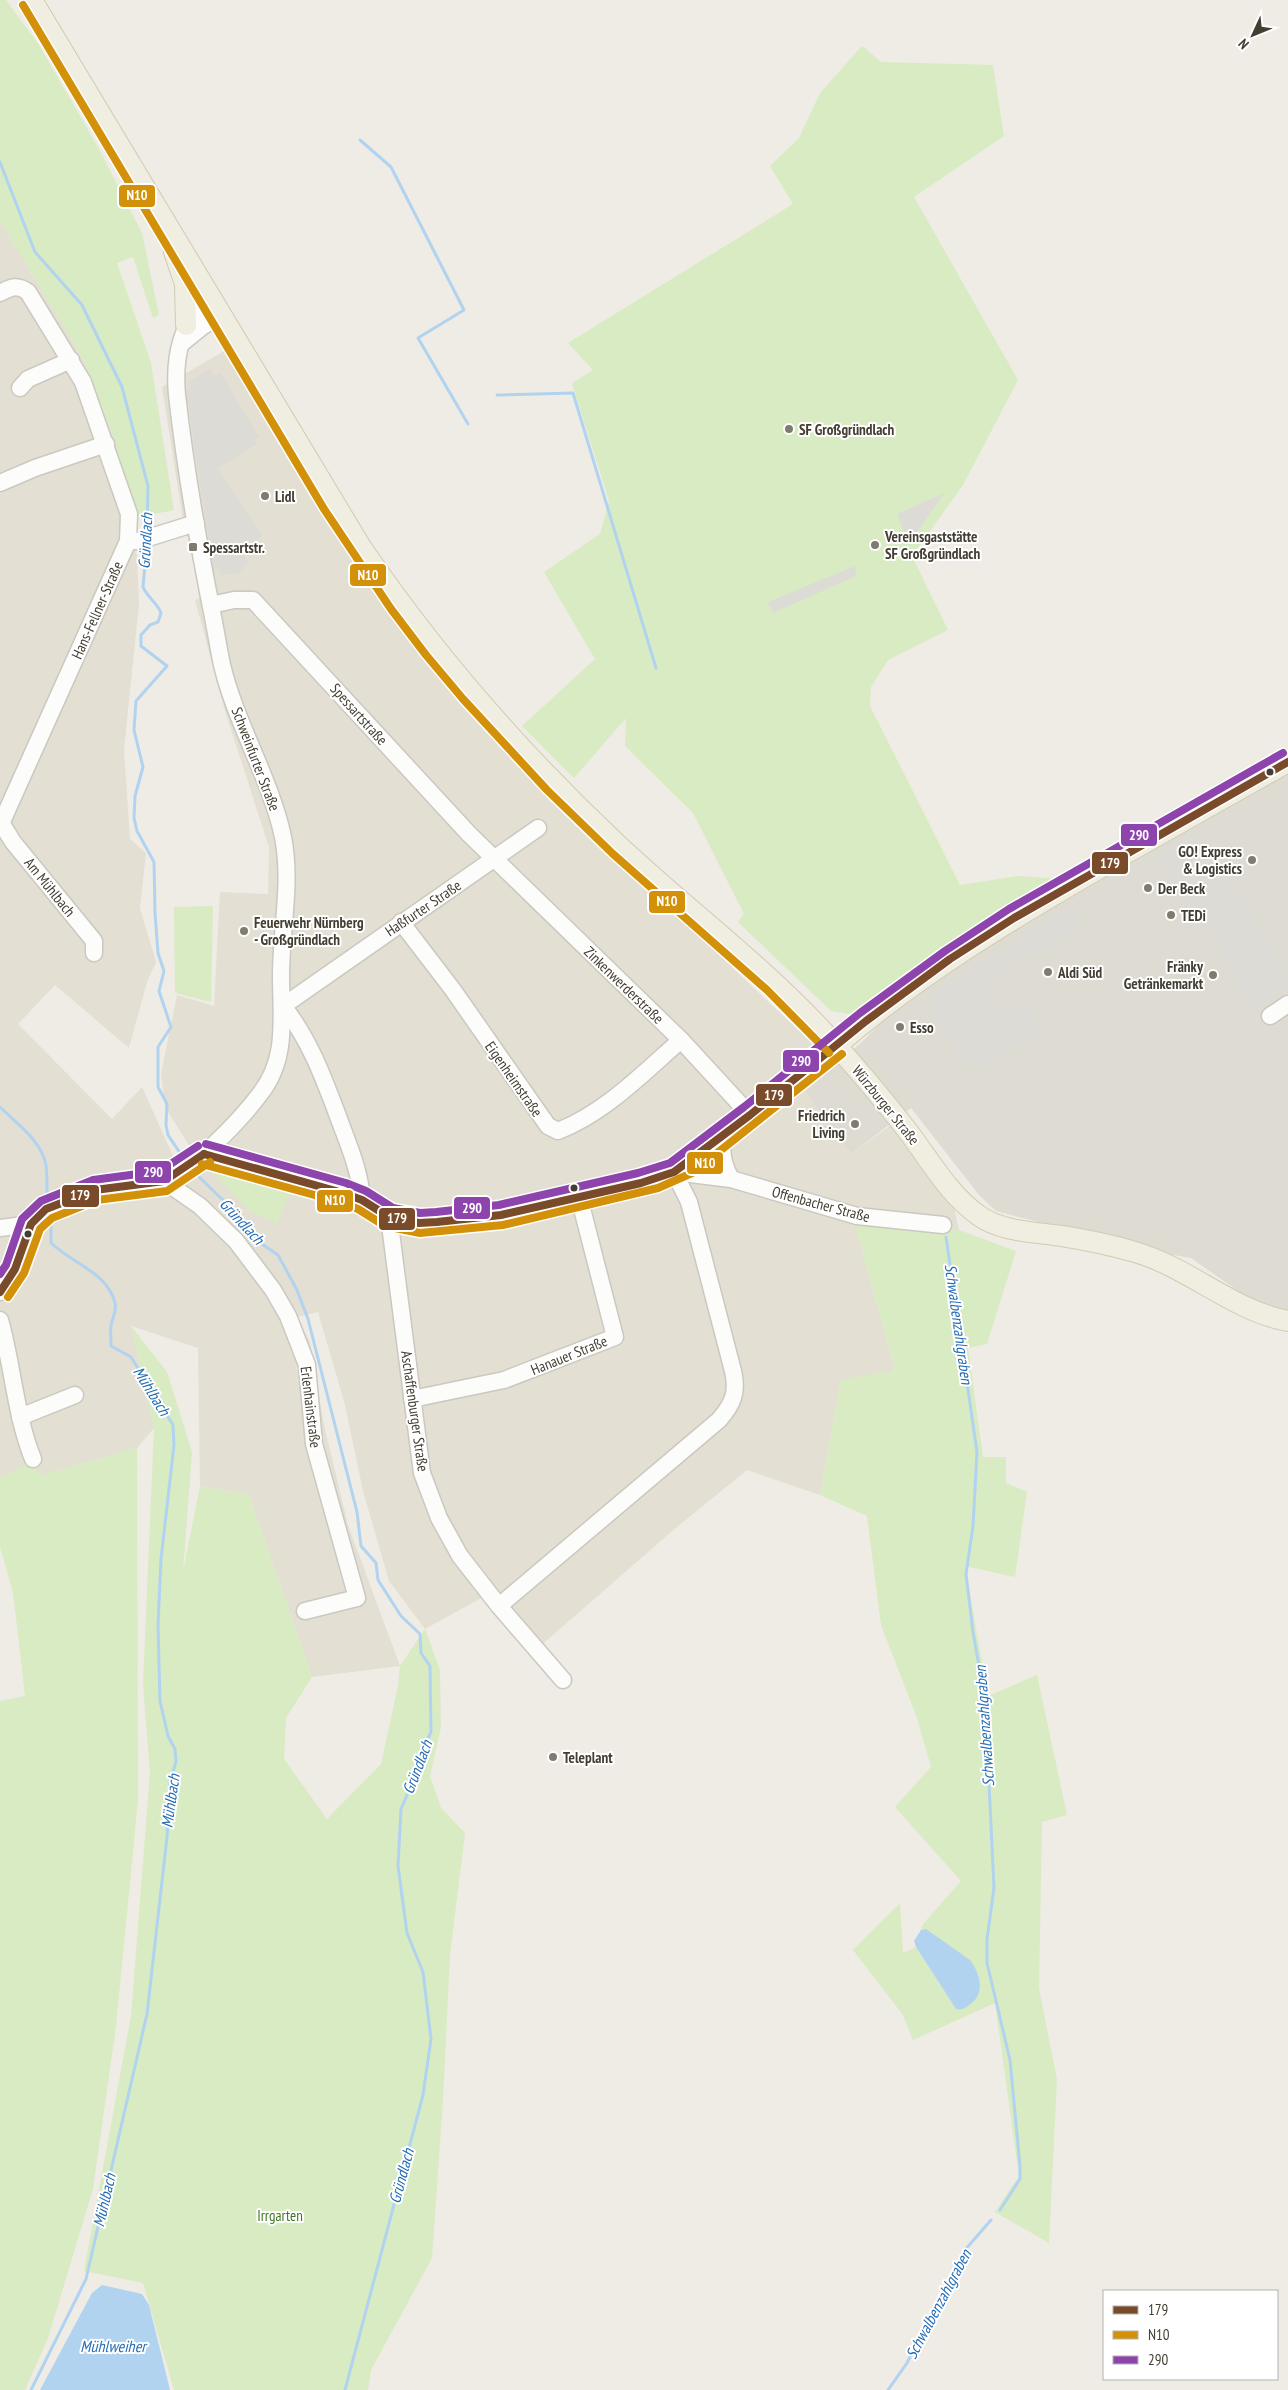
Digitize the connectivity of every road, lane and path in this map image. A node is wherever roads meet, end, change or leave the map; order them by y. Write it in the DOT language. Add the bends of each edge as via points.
graph roads {
  1 [pos="32,0"];
  2 [pos="154,202"];
  3 [pos="0,293"];
  4 [pos="218,309"];
  5 [pos="184,334"];
  6 [pos="71,360"];
  7 [pos="20,388"];
  8 [pos="106,444"];
  9 [pos="0,483"];
  10 [pos="196,523"];
  11 [pos="133,541"];
  12 [pos="211,605"];
  13 [pos="1288,762"];
  14 [pos="0,823"];
  15 [pos="538,828"];
  16 [pos="494,859"];
  17 [pos="401,922"];
  18 [pos="94,953"];
  19 [pos="1288,1004"];
  20 [pos="283,1006"];
  21 [pos="1270,1016"];
  22 [pos="290,1027"];
  23 [pos="681,1040"];
  24 [pos="836,1046"];
  25 [pos="750,1115"];
  26 [pos="723,1136"];
  27 [pos="201,1156"];
  28 [pos="680,1169"];
  29 [pos="169,1178"];
  30 [pos="731,1179"];
  31 [pos="579,1197"];
  32 [pos="362,1200"];
  33 [pos="389,1217"];
  34 [pos="31,1224"];
  35 [pos="943,1225"];
  36 [pos="0,1228"];
  37 [pos="0,1292"];
  38 [pos="0,1320"];
  39 [pos="1288,1321"];
  40 [pos="75,1395"];
  41 [pos="412,1399"];
  42 [pos="20,1417"];
  43 [pos="32,1459"];
  44 [pos="499,1606"];
  45 [pos="305,1611"];
  46 [pos="563,1680"];
  1 -- 2 [label="main road, Würzburger Straße"];
  2 -- 4 [label="main road, Würzburger Straße"];
  2 -- 5 [label="main road" via="185,284"];
  3 -- 6 [label="street, Hans-Fellner-Straße" via="13,286 28,292"];
  4 -- 5 [label="street" via="199,310"];
  4 -- 24 [label="main road, Würzburger Straße" via="360,547 399,603 470,692 567,796 774,983"];
  5 -- 10 [label="street, Schweinfurter Straße" via="176,378"];
  6 -- 7 [label="street" via="28,379"];
  6 -- 8 [label="street, Hans-Fellner-Straße" via="83,382"];
  8 -- 9 [label="street"];
  8 -- 11 [label="street, Hans-Fellner-Straße" via="129,514"];
  10 -- 11 [label="street"];
  10 -- 12 [label="street, Schweinfurter Straße"];
  11 -- 14 [label="street, Hans-Fellner-Straße"];
  12 -- 16 [label="street, Spessartstraße" via="253,600"];
  12 -- 20 [label="street, Schweinfurter Straße" via="226,681 270,794 283,838 287,882 281,976"];
  13 -- 24 [label="main road" via="1014,918 942,964"];
  14 -- 18 [label="street, Am Mühlbach" via="94,942"];
  15 -- 16 [label="street, Haßfurter Straße"];
  16 -- 17 [label="street, Haßfurter Straße"];
  16 -- 23 [label="street, Zinkenwerderstraße"];
  17 -- 20 [label="street, Haßfurter Straße"];
  17 -- 23 [label="street, Eigenheimstraße" via="548,1126 558,1131 619,1094"];
  19 -- 21 [label="street"];
  20 -- 22 [label="street, Schweinfurter Straße"];
  22 -- 27 [label="street, Schweinfurter Straße" via="270,1081 231,1128"];
  22 -- 32 [label="street" via="313,1053 359,1174"];
  23 -- 25 [label="street, Zinkenwerderstraße"];
  24 -- 25 [label="street"];
  24 -- 39 [label="main road, Würzburger Straße" via="957,1195 977,1214 995,1224 1139,1253 1165,1262 1256,1312"];
  25 -- 26 [label="street"];
  26 -- 28 [label="street"];
  26 -- 30 [label="street" via="723,1164"];
  27 -- 29 [label="street, Schweinfurter Straße"];
  27 -- 32 [label="street, Offenbacher Straße" via="230,1159"];
  28 -- 30 [label="street, Offenbacher Straße"];
  28 -- 31 [label="street, Offenbacher Straße" via="655,1179"];
  28 -- 44 [label="street" via="736,1383 733,1401 719,1420"];
  29 -- 34 [label="street" via="87,1192 46,1209"];
  29 -- 45 [label="street, Erlenhainstraße" via="236,1241 273,1290 288,1316 307,1365 314,1444 357,1598"];
  30 -- 35 [label="street, Offenbacher Straße" via="857,1216"];
  31 -- 33 [label="street, Offenbacher Straße" via="469,1220 419,1223"];
  31 -- 41 [label="street, Hanauer Straße" via="615,1337 520,1375"];
  32 -- 33 [label="street, Offenbacher Straße"];
  33 -- 41 [label="street, Aschaffenburger Straße"];
  34 -- 36 [label="street"];
  34 -- 37 [label="street" via="14,1269"];
  38 -- 42 [label="street"];
  40 -- 42 [label="street"];
  41 -- 44 [label="street, Aschaffenburger Straße" via="422,1473 439,1518 460,1556"];
  42 -- 43 [label="street"];
  44 -- 46 [label="street, Aschaffenburger Straße"];
}
